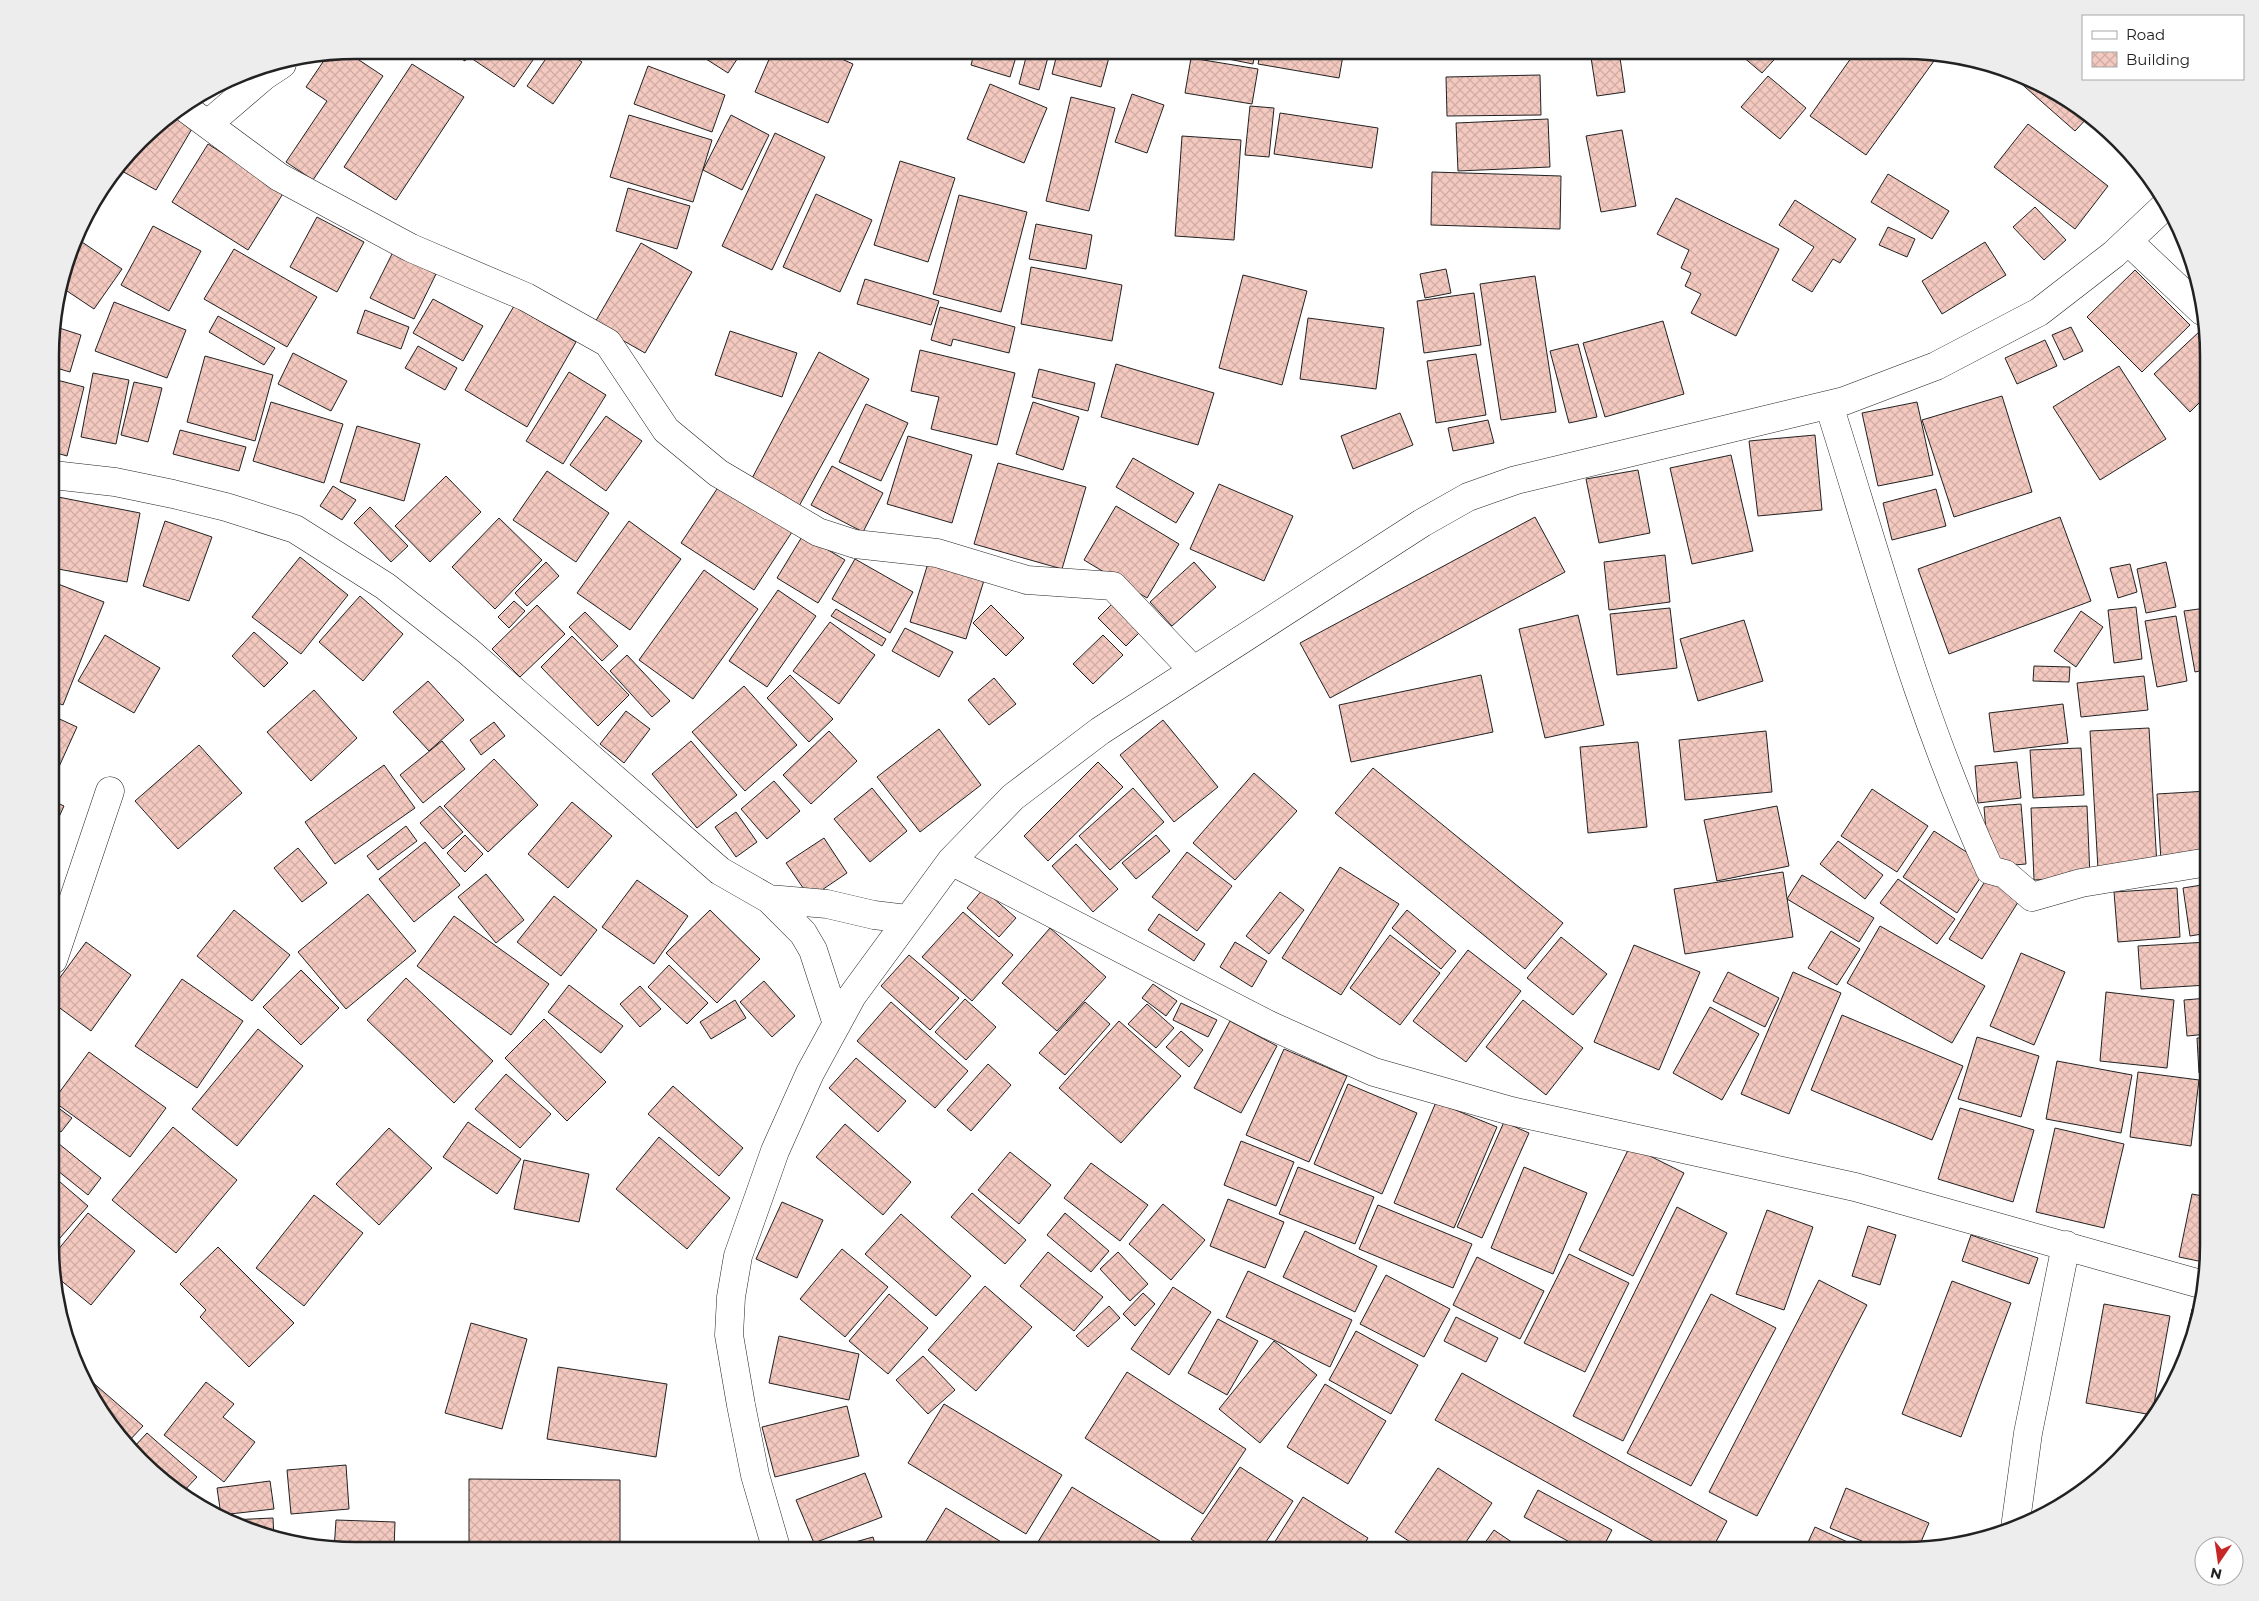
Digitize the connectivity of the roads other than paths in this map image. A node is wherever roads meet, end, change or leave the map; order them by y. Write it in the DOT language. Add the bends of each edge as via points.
graph roads {
  1 [pos="272,71"];
  2 [pos="189,110"];
  3 [pos="208,124"];
  4 [pos="2161,209"];
  5 [pos="2128,241"];
  6 [pos="2196,305"];
  7 [pos="1829,404"];
  8 [pos="59,476"];
  9 [pos="1193,670"];
  10 [pos="110,790"];
  11 [pos="951,861"];
  12 [pos="2200,863"];
  13 [pos="769,899"];
  14 [pos="907,919"];
  15 [pos="59,942"];
  16 [pos="837,1024"];
  17 [pos="2066,1245"];
  18 [pos="2198,1283"];
  19 [pos="2016,1520"];
  20 [pos="775,1542"];
  1 -- 3 [label="street"];
  2 -- 3 [label="street"];
  3 -- 9 [label="street" via="279,177 411,248 526,297 608,343 666,430 718,473 818,532 855,544 937,553 1027,580 1113,586"];
  4 -- 5 [label="street"];
  5 -- 6 [label="street"];
  5 -- 7 [label="street" via="2038,312 1936,366"];
  7 -- 9 [label="street" via="1516,480 1468,497 1422,522"];
  7 -- 12 [label="street" via="1916,678 1970,826 1990,870 2005,874 2032,897 2081,883"];
  8 -- 13 [label="street" via="115,482 173,494 226,506 295,529 385,586 468,651 720,871"];
  9 -- 11 [label="street" via="1100,731 1013,797"];
  10 -- 15 [label="street"];
  11 -- 14 [label="street"];
  11 -- 17 [label="street" via="1269,1026 1374,1072 1511,1112 1855,1186"];
  13 -- 14 [label="street" via="827,904"];
  13 -- 16 [label="street" via="803,933 813,950"];
  14 -- 16 [label="street" via="852,996"];
  16 -- 20 [label="street" via="810,1073 775,1151 738,1256 731,1297 729,1335 741,1405 755,1475"];
  17 -- 18 [label="street"];
  17 -- 19 [label="street" via="2028,1433"];
}
